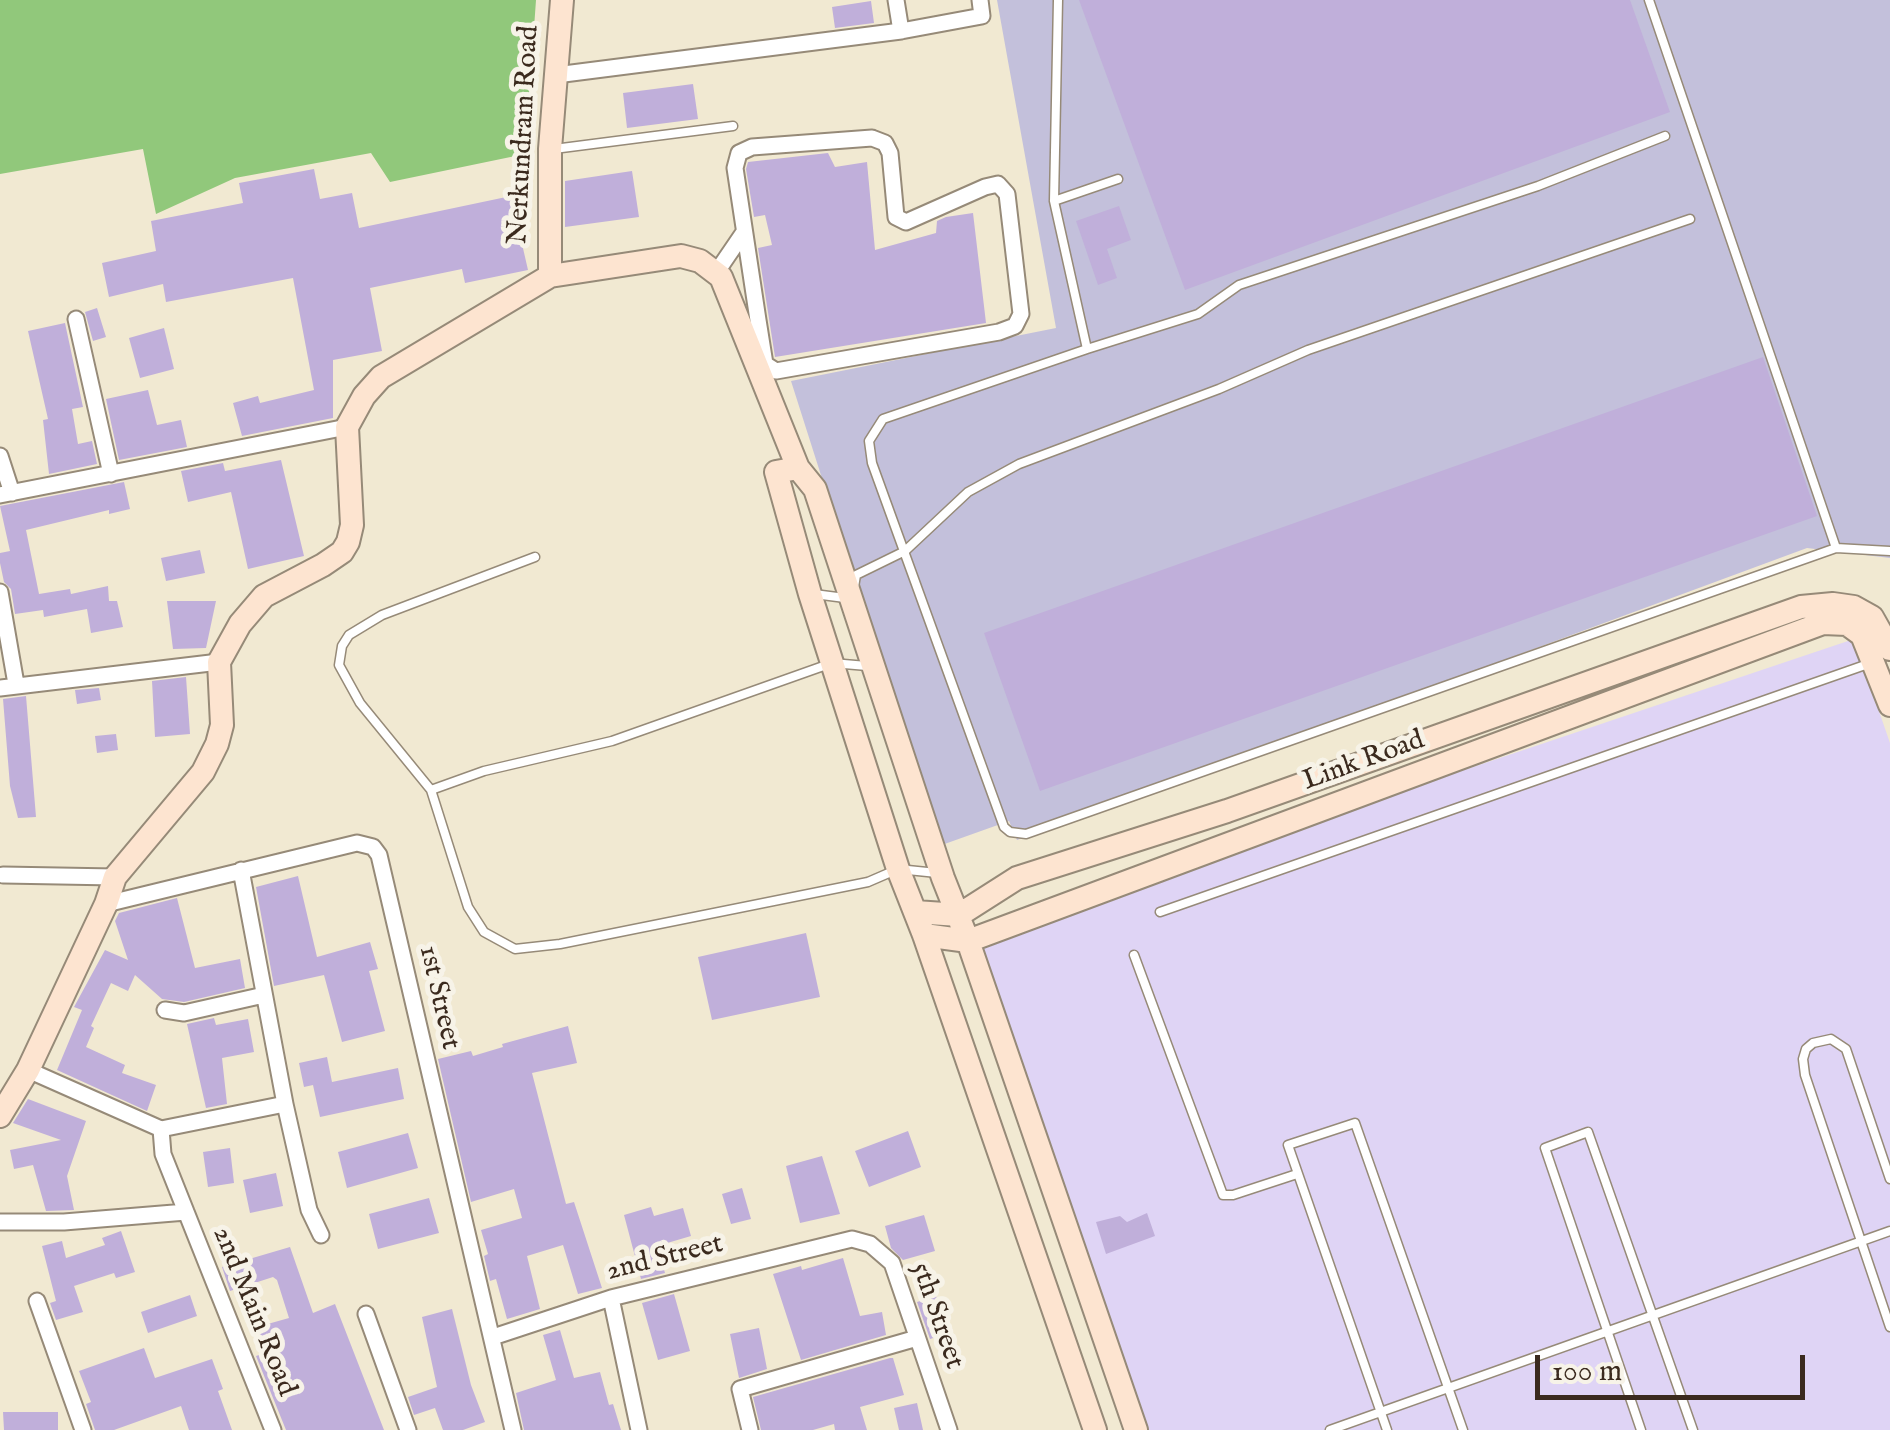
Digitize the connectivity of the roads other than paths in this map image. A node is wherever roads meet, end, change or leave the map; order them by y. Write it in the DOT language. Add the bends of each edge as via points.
graph roads {
  1 [pos="562,0"];
  2 [pos="896,0"];
  3 [pos="980,0"];
  4 [pos="1058,0"];
  5 [pos="1649,0"];
  6 [pos="901,31"];
  7 [pos="556,75"];
  8 [pos="733,126"];
  9 [pos="1665,136"];
  10 [pos="550,149"];
  11 [pos="1118,179"];
  12 [pos="1054,200"];
  13 [pos="1690,219"];
  14 [pos="744,232"];
  15 [pos="716,272"];
  16 [pos="550,276"];
  17 [pos="76,319"];
  18 [pos="748,323"];
  19 [pos="1087,349"];
  20 [pos="347,427"];
  21 [pos="0,456"];
  22 [pos="798,468"];
  23 [pos="111,474"];
  24 [pos="6,494"];
  25 [pos="1836,548"];
  26 [pos="905,552"];
  27 [pos="1890,552"];
  28 [pos="535,557"];
  29 [pos="0,592"];
  30 [pos="810,594"];
  31 [pos="852,598"];
  32 [pos="1885,654"];
  33 [pos="219,662"];
  34 [pos="832,662"];
  35 [pos="875,666"];
  36 [pos="8,686"];
  37 [pos="1890,705"];
  38 [pos="431,790"];
  39 [pos="898,869"];
  40 [pos="240,870"];
  41 [pos="942,874"];
  42 [pos="3,875"];
  43 [pos="115,877"];
  44 [pos="106,904"];
  45 [pos="915,912"];
  46 [pos="1160,912"];
  47 [pos="959,916"];
  48 [pos="924,935"];
  49 [pos="968,941"];
  50 [pos="1134,955"];
  51 [pos="264,995"];
  52 [pos="165,1010"];
  53 [pos="28,1070"];
  54 [pos="285,1104"];
  55 [pos="0,1116"];
  56 [pos="161,1130"];
  57 [pos="1298,1174"];
  58 [pos="1890,1178"];
  59 [pos="186,1212"];
  60 [pos="0,1222"];
  61 [pos="1890,1231"];
  62 [pos="321,1235"];
  63 [pos="852,1239"];
  64 [pos="1860,1242"];
  65 [pos="612,1298"];
  66 [pos="37,1301"];
  67 [pos="366,1314"];
  68 [pos="1653,1315"];
  69 [pos="1890,1327"];
  70 [pos="1606,1331"];
  71 [pos="493,1337"];
  72 [pos="917,1338"];
  73 [pos="1448,1388"];
  74 [pos="1380,1412"];
  75 [pos="83,1430"];
  76 [pos="273,1430"];
  77 [pos="408,1430"];
  78 [pos="513,1430"];
  79 [pos="639,1430"];
  80 [pos="750,1430"];
  81 [pos="949,1430"];
  82 [pos="1095,1430"];
  83 [pos="1136,1430"];
  84 [pos="1330,1430"];
  85 [pos="1387,1430"];
  86 [pos="1463,1430"];
  87 [pos="1640,1430"];
  88 [pos="1693,1430"];
  1 -- 7 [label="street, Nerkundram Road"];
  2 -- 6 [label="street"];
  3 -- 6 [label="street" via="982,16"];
  4 -- 12 [label="lane"];
  5 -- 25 [label="lane"];
  6 -- 7 [label="street"];
  7 -- 10 [label="street, Nerkundram Road"];
  8 -- 10 [label="lane"];
  9 -- 19 [label="lane" via="1239,286 1198,314"];
  10 -- 16 [label="street, Nerkundram Road"];
  11 -- 12 [label="lane"];
  12 -- 19 [label="lane"];
  13 -- 26 [label="lane" via="1308,350 1019,464 968,492"];
  14 -- 15 [label="street"];
  14 -- 18 [label="street"];
  14 -- 18 [label="street" via="739,153 872,138 885,142 890,154 896,217 906,222 985,187 998,184 1007,194 1020,314 1015,326 776,370 765,364"];
  15 -- 16 [label="street" via="680,256"];
  15 -- 18 [label="street"];
  16 -- 20 [label="street, Nerkundram Road" via="381,377"];
  17 -- 23 [label="street"];
  18 -- 22 [label="street"];
  19 -- 26 [label="lane" via="884,420 873,431 872,463"];
  20 -- 23 [label="street"];
  20 -- 33 [label="street" via="348,542 323,565 264,596"];
  21 -- 24 [label="street"];
  22 -- 30 [label="street" via="776,472"];
  22 -- 31 [label="street" via="816,488"];
  23 -- 24 [label="street"];
  25 -- 26 [label="lane" via="1016,834 1004,827"];
  25 -- 27 [label="lane"];
  26 -- 31 [label="lane" via="856,575"];
  28 -- 38 [label="lane" via="382,615 342,646 339,666 360,703"];
  29 -- 36 [label="street"];
  30 -- 31 [label="lane"];
  30 -- 34 [label="street"];
  31 -- 35 [label="street"];
  32 -- 37 [label="street"];
  32 -- 46 [label="lane"];
  32 -- 47 [label="street" via="1872,617 1854,607 1801,606 1226,812 1017,878"];
  32 -- 49 [label="street, Link Road" via="1855,628 1823,623"];
  33 -- 36 [label="street"];
  33 -- 43 [label="street" via="222,725 210,758"];
  34 -- 35 [label="lane"];
  34 -- 38 [label="lane" via="612,741 484,770"];
  34 -- 39 [label="street"];
  35 -- 41 [label="street"];
  38 -- 39 [label="lane" via="468,907 484,932 515,949 868,882"];
  39 -- 41 [label="lane"];
  39 -- 45 [label="street"];
  40 -- 44 [label="street, 1st Street"];
  40 -- 51 [label="street"];
  40 -- 71 [label="street, 1st Street" via="366,843 379,855"];
  41 -- 47 [label="street"];
  42 -- 43 [label="street"];
  43 -- 44 [label="street"];
  44 -- 53 [label="street"];
  45 -- 47 [label="street"];
  45 -- 48 [label="street"];
  47 -- 49 [label="street"];
  48 -- 49 [label="street, Link Road"];
  48 -- 82 [label="street"];
  49 -- 83 [label="street"];
  50 -- 57 [label="lane" via="1223,1195"];
  51 -- 52 [label="street"];
  51 -- 54 [label="street"];
  53 -- 55 [label="street"];
  53 -- 56 [label="street"];
  54 -- 56 [label="street"];
  54 -- 62 [label="street"];
  56 -- 59 [label="street, 2nd Main Road" via="163,1154"];
  57 -- 73 [label="lane" via="1288,1145 1355,1123"];
  57 -- 74 [label="lane"];
  58 -- 64 [label="lane" via="1846,1049 1832,1039 1813,1043 1803,1059 1805,1075"];
  59 -- 60 [label="street"];
  59 -- 76 [label="street, 2nd Main Road"];
  61 -- 64 [label="lane"];
  63 -- 65 [label="street, 2nd Street"];
  63 -- 72 [label="street, 5th Street" via="892,1263"];
  64 -- 68 [label="lane"];
  64 -- 69 [label="lane"];
  65 -- 71 [label="street, 2nd Street"];
  65 -- 79 [label="street"];
  66 -- 75 [label="street"];
  67 -- 77 [label="street"];
  68 -- 70 [label="lane"];
  68 -- 70 [label="lane" via="1588,1132 1545,1148"];
  68 -- 88 [label="lane"];
  70 -- 73 [label="lane"];
  70 -- 87 [label="lane"];
  71 -- 78 [label="street, 1st Street"];
  72 -- 80 [label="street" via="740,1389"];
  72 -- 81 [label="street, 5th Street"];
  73 -- 74 [label="lane"];
  73 -- 86 [label="lane"];
  74 -- 84 [label="lane"];
  74 -- 85 [label="lane"];
}
